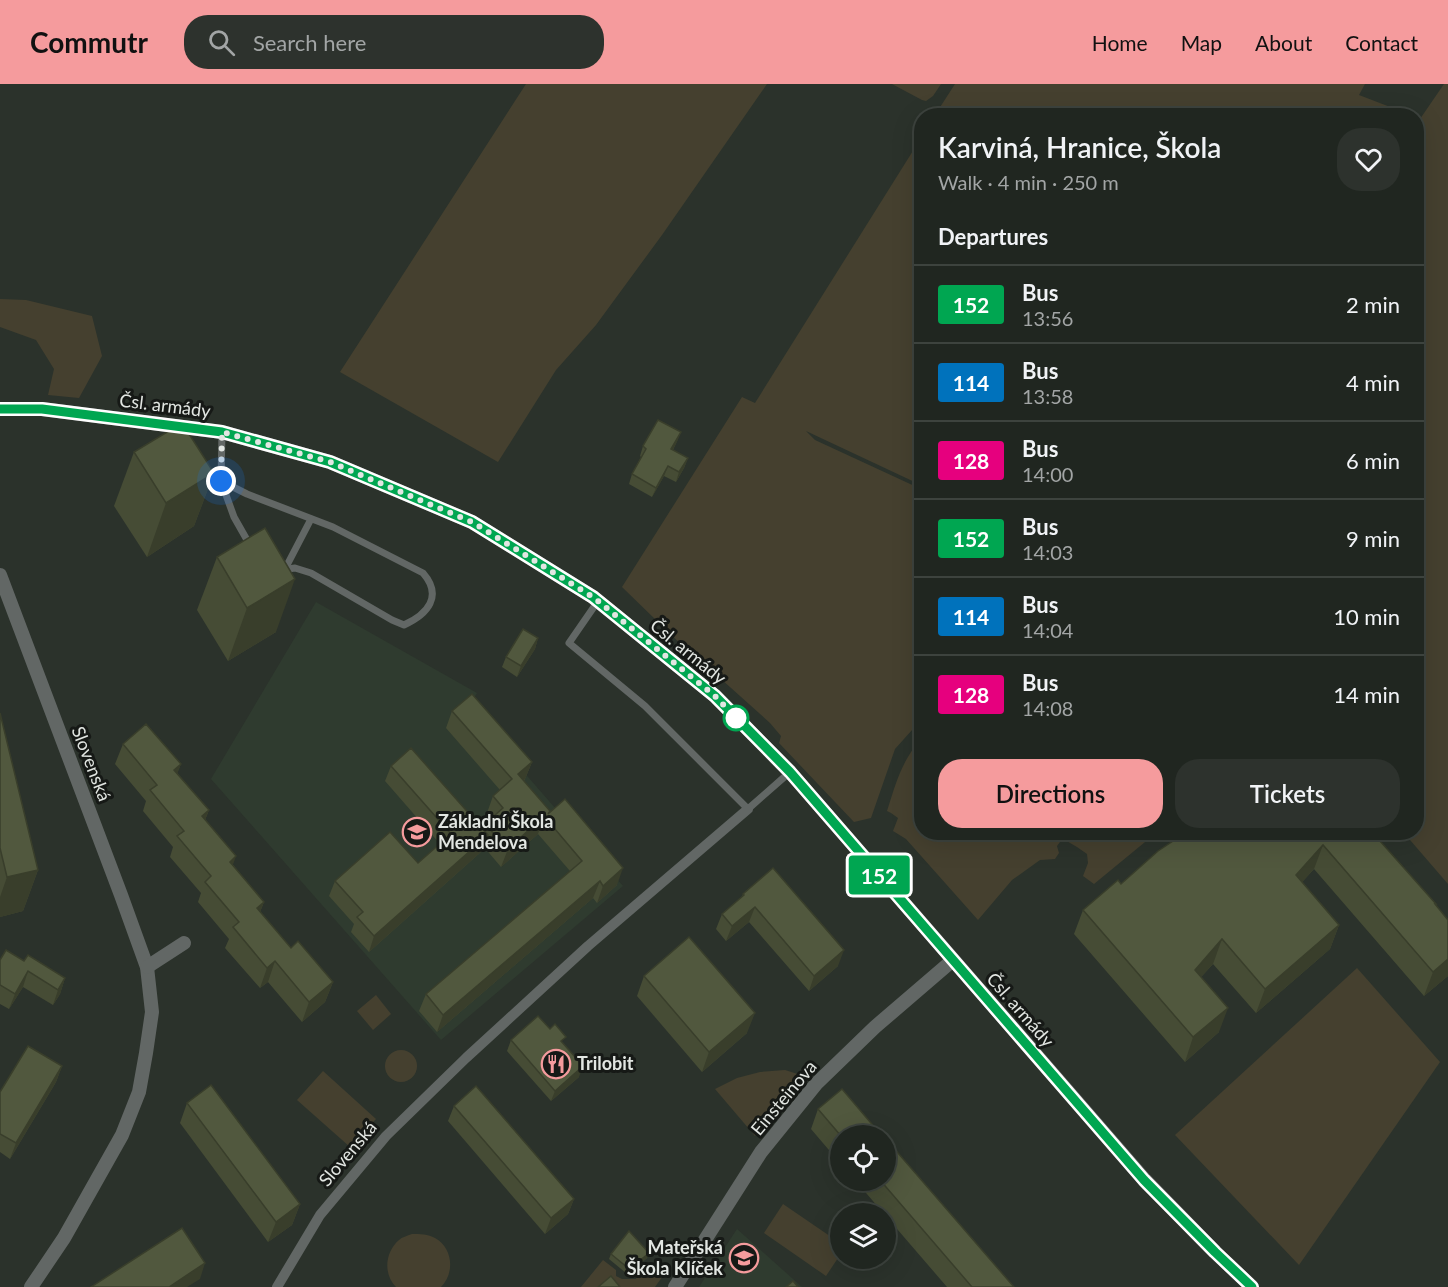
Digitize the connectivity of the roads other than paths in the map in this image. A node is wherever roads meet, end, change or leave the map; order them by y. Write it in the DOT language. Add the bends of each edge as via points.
graph roads {
  1 [pos="0,409"];
  2 [pos="222,432"];
  3 [pos="221,481"];
  4 [pos="311,519"];
  5 [pos="257,556"];
  6 [pos="285,569"];
  7 [pos="271,571"];
  8 [pos="0,575"];
  9 [pos="598,601"];
  10 [pos="790,772"];
  11 [pos="748,809"];
  12 [pos="184,942"];
  13 [pos="953,960"];
  14 [pos="147,967"];
  15 [pos="31,1287"];
  16 [pos="277,1287"];
  17 [pos="675,1287"];
  18 [pos="1252,1287"];
  1 -- 2 [label="street, Čsl. armády" via="42,409"];
  2 -- 3 [label="lane"];
  2 -- 9 [label="street, Čsl. armády" via="330,462 472,522"];
  3 -- 4 [label="lane"];
  3 -- 5 [label="lane" via="234,517"];
  4 -- 6 [label="lane"];
  4 -- 6 [label="lane" via="423,573 433,591 432,600 416,620 404,625 311,573"];
  6 -- 7 [label="lane"];
  8 -- 14 [label="street, Slovenská"];
  9 -- 10 [label="street, Čsl. armády" via="715,696"];
  9 -- 11 [label="lane" via="569,643 645,706"];
  10 -- 11 [label="lane"];
  10 -- 13 [label="street, Čsl. armády"];
  11 -- 16 [label="street, Slovenská" via="588,946 386,1136 320,1215"];
  12 -- 14 [label="street"];
  13 -- 17 [label="street, Einsteinova" via="875,1026 816,1084 761,1152"];
  13 -- 18 [label="street, Čsl. armády" via="1144,1180"];
  14 -- 15 [label="street, Slovenská" via="152,1012 139,1092 122,1135 64,1238"];
}
